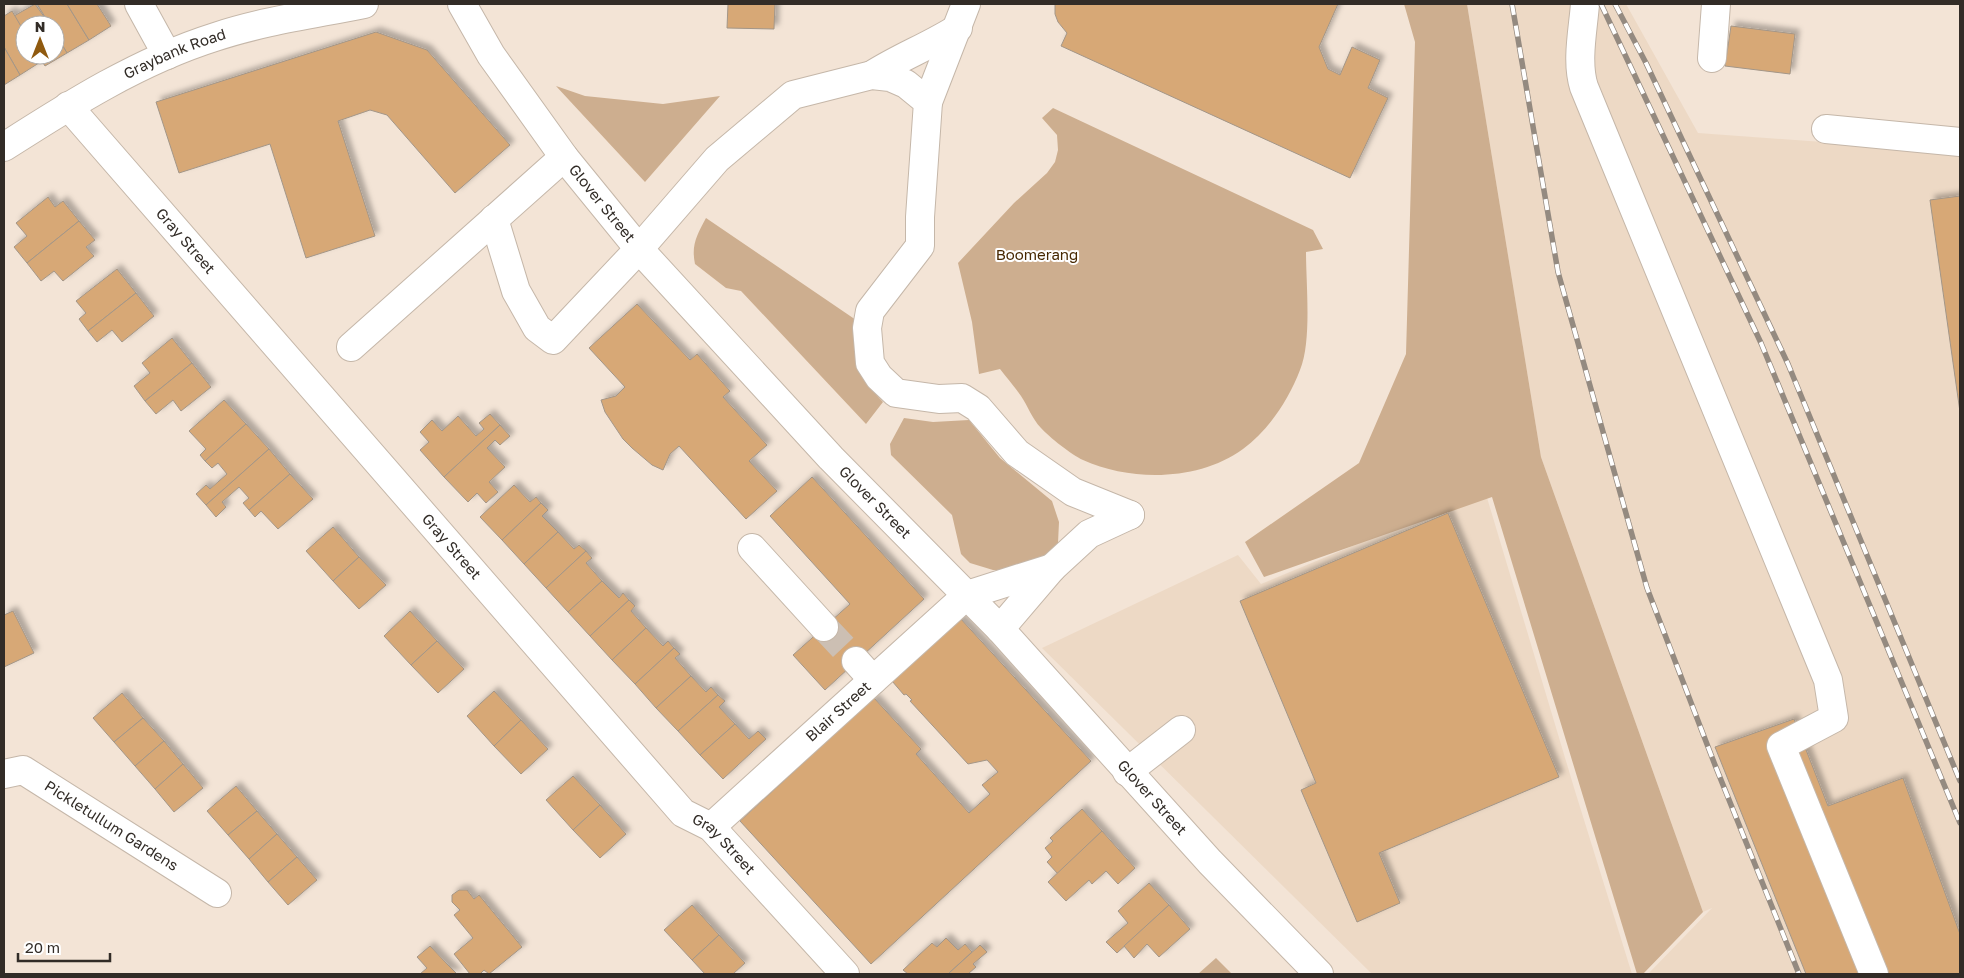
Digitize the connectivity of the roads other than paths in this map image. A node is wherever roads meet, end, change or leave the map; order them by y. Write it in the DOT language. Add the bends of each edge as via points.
graph roads {
  1 [pos="138,4"];
  2 [pos="364,4"];
  3 [pos="462,4"];
  4 [pos="1585,4"];
  5 [pos="1716,4"];
  6 [pos="962,16"];
  7 [pos="167,55"];
  8 [pos="1712,58"];
  9 [pos="872,74"];
  10 [pos="928,102"];
  11 [pos="68,106"];
  12 [pos="1826,129"];
  13 [pos="1960,142"];
  14 [pos="4,147"];
  15 [pos="564,156"];
  16 [pos="494,219"];
  17 [pos="639,249"];
  18 [pos="351,346"];
  19 [pos="752,548"];
  20 [pos="1052,568"];
  21 [pos="967,596"];
  22 [pos="824,627"];
  23 [pos="1000,629"];
  24 [pos="1181,730"];
  25 [pos="1127,772"];
  26 [pos="4,774"];
  27 [pos="711,828"];
  28 [pos="217,893"];
  29 [pos="845,974"];
  30 [pos="1319,974"];
  31 [pos="1874,974"];
  1 -- 7 [label="street"];
  2 -- 7 [label="street, Graybank Road" via="218,36"];
  3 -- 15 [label="street, Glover Street" via="491,55"];
  4 -- 31 [label="street" via="1580,76 1828,680 1834,718 1781,746"];
  5 -- 8 [label="street"];
  6 -- 9 [label="street"];
  6 -- 10 [label="street"];
  7 -- 11 [label="street, Graybank Road"];
  9 -- 10 [label="street" via="906,84"];
  9 -- 17 [label="street" via="792,94 717,159"];
  10 -- 20 [label="street" via="920,246 870,311 867,328 870,363 896,393 939,399 962,398 978,408 1018,452 1074,492 1130,514 1089,534"];
  11 -- 14 [label="street, Graybank Road"];
  11 -- 27 [label="street, Gray Street" via="683,813"];
  12 -- 13 [label="street"];
  15 -- 16 [label="street"];
  15 -- 17 [label="street, Glover Street"];
  16 -- 17 [label="street" via="516,291 537,328 553,340"];
  16 -- 18 [label="street"];
  17 -- 21 [label="street, Glover Street" via="831,458"];
  19 -- 22 [label="street"];
  20 -- 21 [label="street"];
  20 -- 23 [label="street"];
  21 -- 23 [label="street, Glover Street"];
  21 -- 27 [label="street, Blair Street" via="864,670"];
  23 -- 25 [label="street, Glover Street"];
  24 -- 25 [label="street"];
  25 -- 30 [label="street, Glover Street"];
  26 -- 28 [label="street, Pickletullum Gardens" via="23,770"];
  27 -- 29 [label="street, Gray Street"];
}
